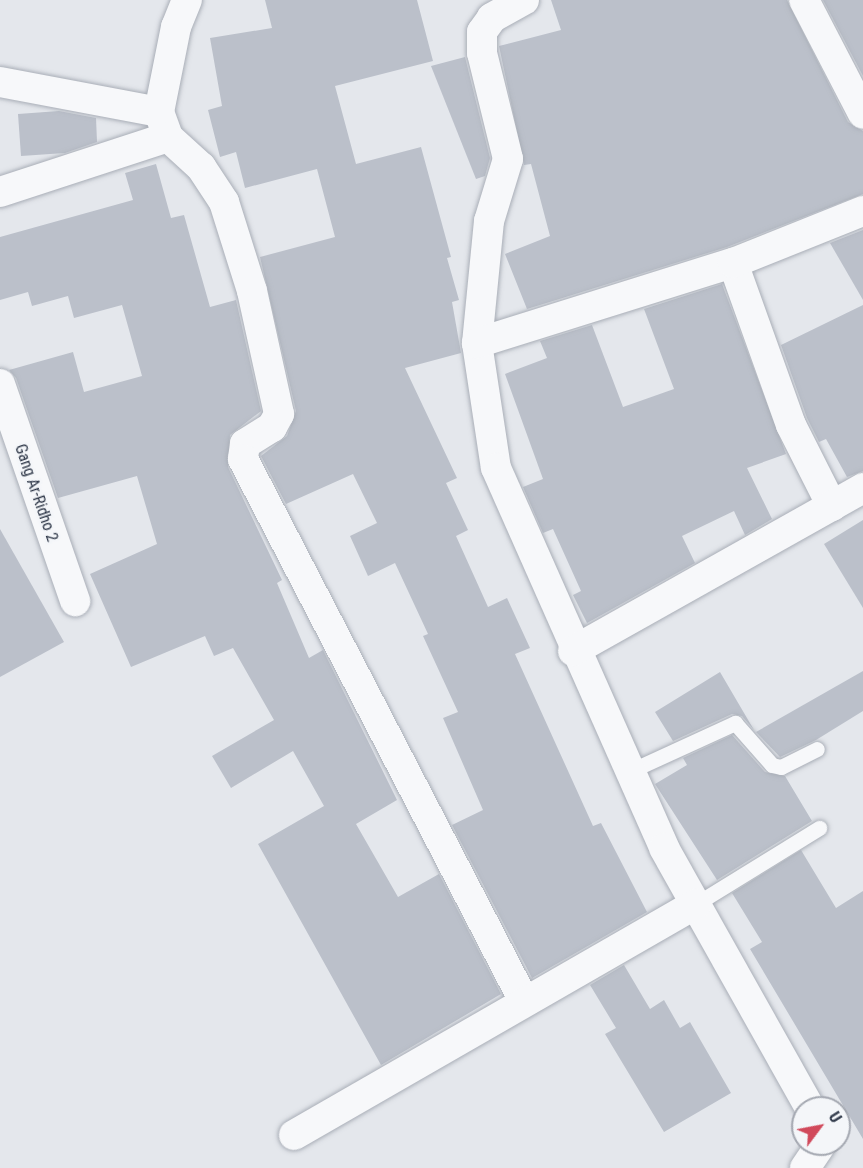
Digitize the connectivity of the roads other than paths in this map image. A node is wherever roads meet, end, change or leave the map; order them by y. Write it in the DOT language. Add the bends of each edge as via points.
graph roads {
  1 [pos="187,0"];
  2 [pos="524,0"];
  3 [pos="804,0"];
  4 [pos="0,82"];
  5 [pos="863,114"];
  6 [pos="164,125"];
  7 [pos="0,192"];
  8 [pos="863,211"];
  9 [pos="733,263"];
  10 [pos="477,343"];
  11 [pos="0,384"];
  12 [pos="863,488"];
  13 [pos="832,506"];
  14 [pos="75,601"];
  15 [pos="573,651"];
  16 [pos="817,749"];
  17 [pos="628,772"];
  18 [pos="819,828"];
  19 [pos="696,904"];
  20 [pos="524,1001"];
  21 [pos="803,1096"];
  22 [pos="294,1135"];
  1 -- 6 [label="street" via="176,27"];
  2 -- 10 [label="street" via="492,18 482,32 482,53 508,159 489,221"];
  3 -- 5 [label="street"];
  4 -- 6 [label="street"];
  6 -- 7 [label="street"];
  6 -- 20 [label="street" via="201,167 224,202 252,291 279,414 272,427 245,444 243,459"];
  8 -- 9 [label="street"];
  9 -- 10 [label="street"];
  9 -- 13 [label="street" via="790,425"];
  10 -- 15 [label="street" via="496,468"];
  11 -- 14 [label="street, Gang Ar-Ridho 2"];
  12 -- 13 [label="street"];
  13 -- 15 [label="street"];
  15 -- 17 [label="street"];
  16 -- 17 [label="lane" via="781,767 772,765 735,723"];
  17 -- 19 [label="street"];
  18 -- 19 [label="lane"];
  19 -- 20 [label="street"];
  19 -- 21 [label="street"];
  20 -- 22 [label="street"];
}
